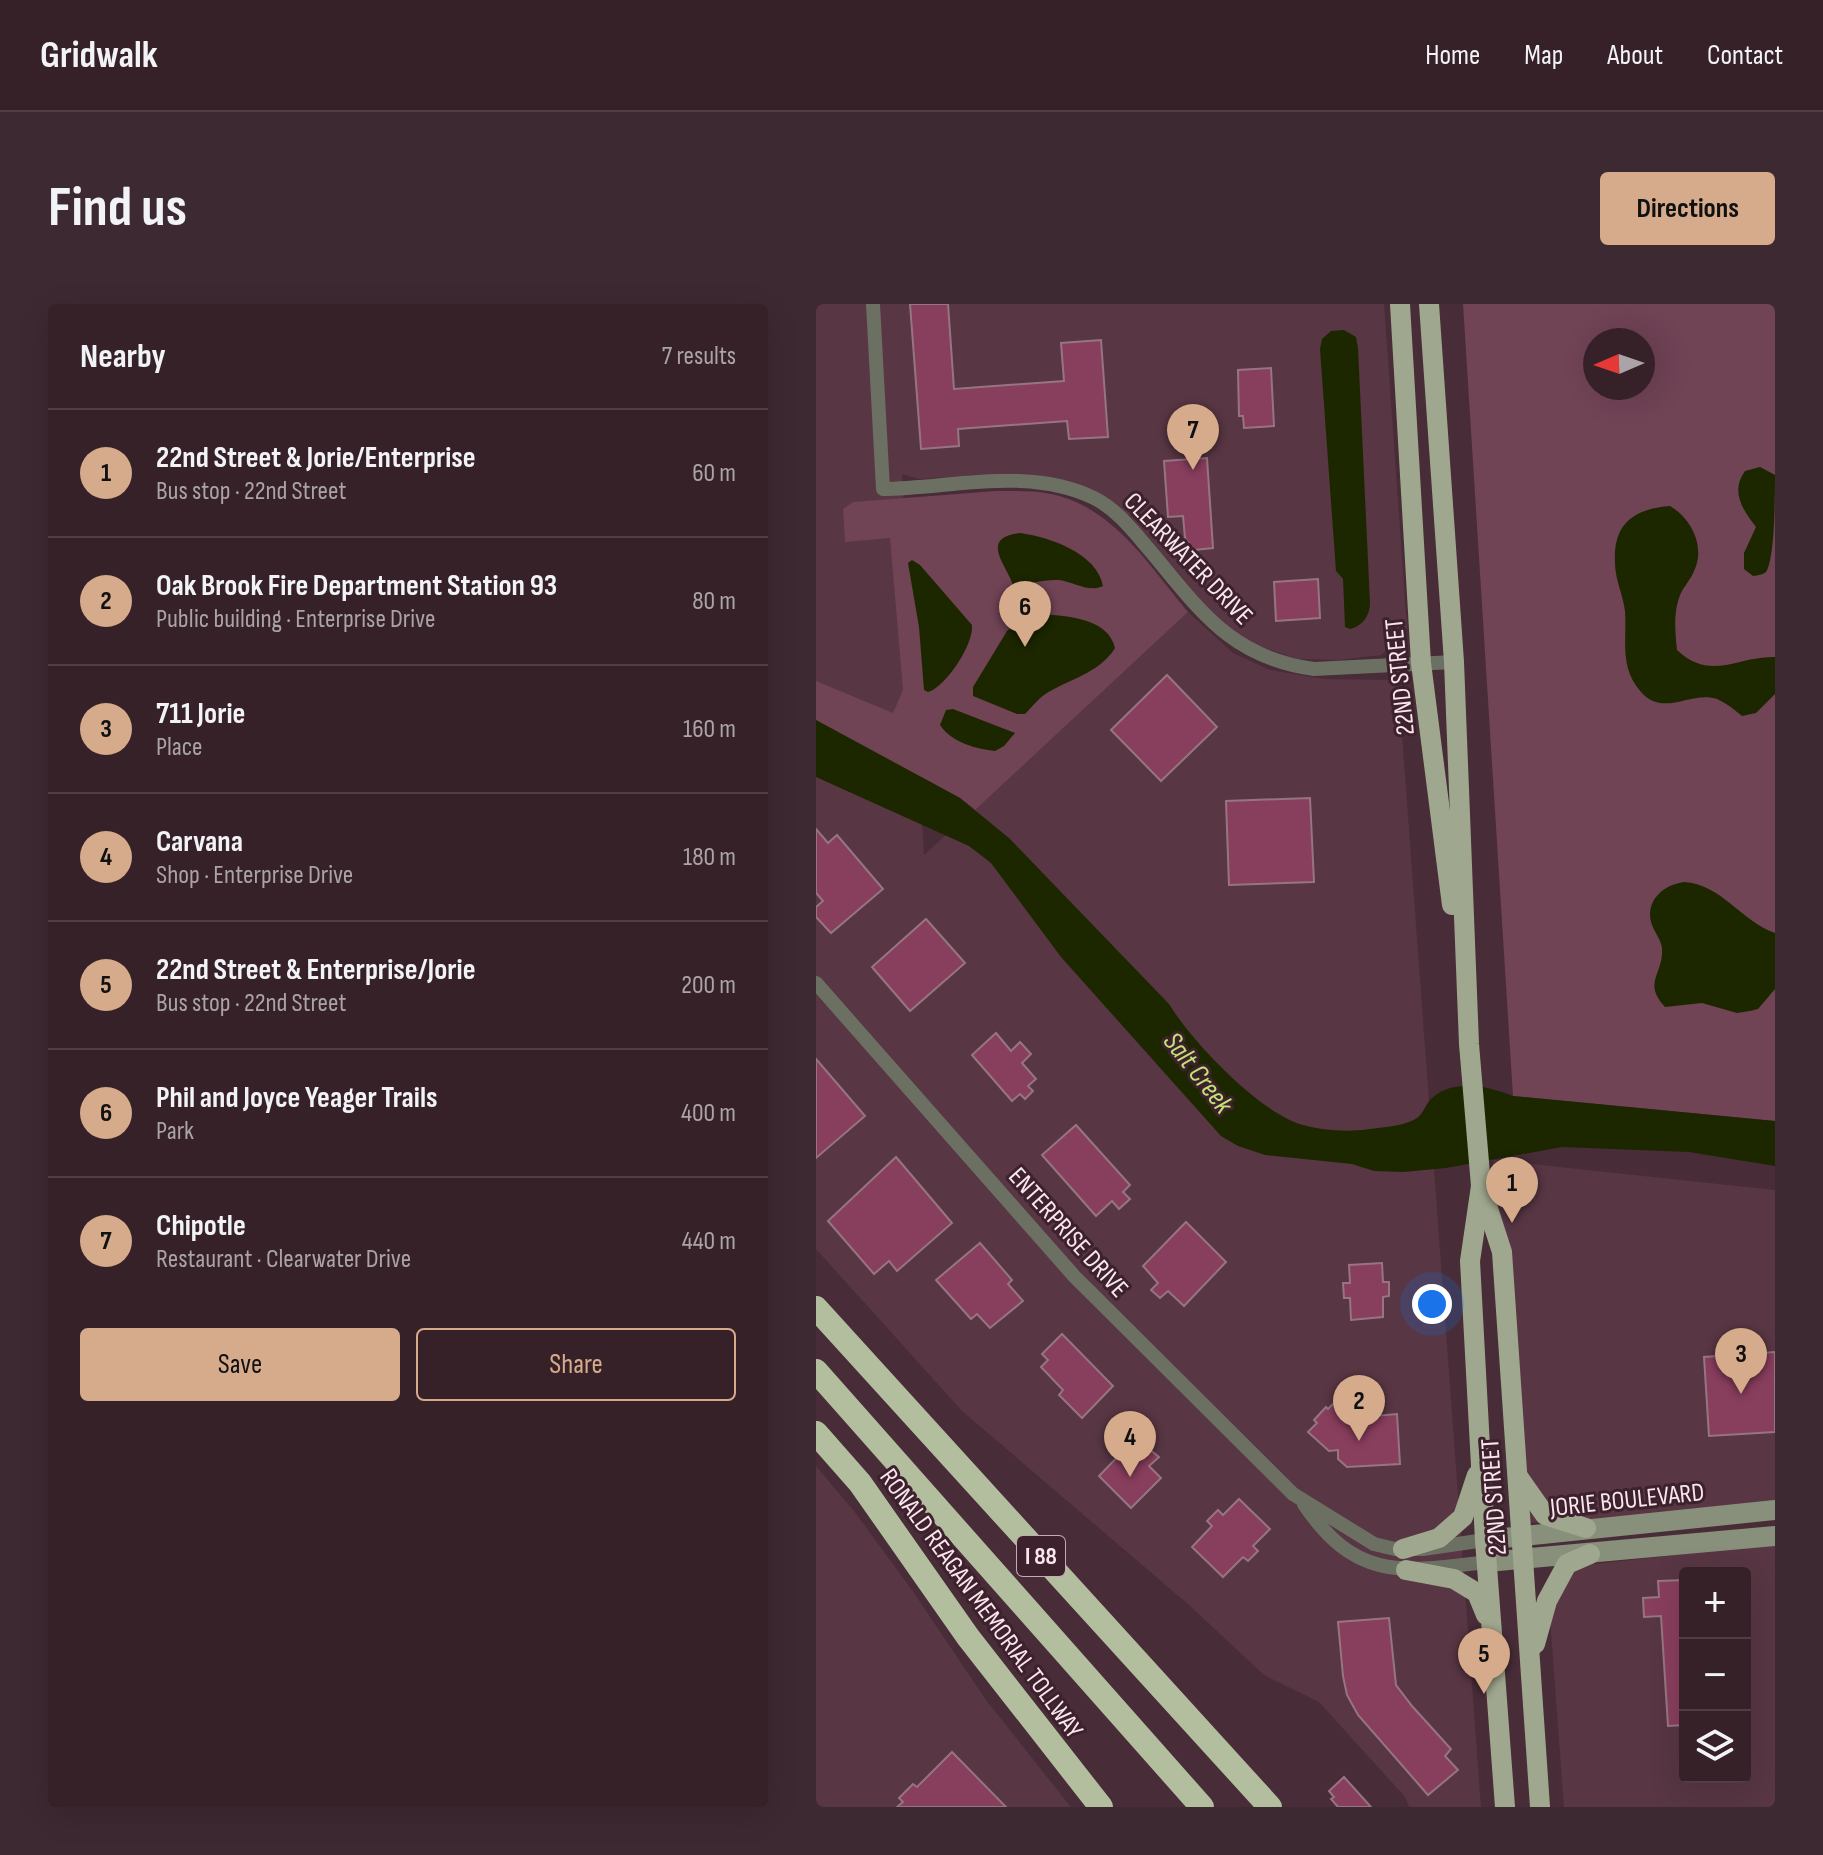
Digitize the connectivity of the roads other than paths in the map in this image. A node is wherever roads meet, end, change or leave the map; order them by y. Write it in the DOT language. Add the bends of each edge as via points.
graph roads {
  1 [pos="873,304"];
  2 [pos="1400,304"];
  3 [pos="1429,304"];
  4 [pos="1454,662"];
  5 [pos="1421,663"];
  6 [pos="816,983"];
  7 [pos="1469,1044"];
  8 [pos="1481,1186"];
  9 [pos="816,1308"];
  10 [pos="816,1371"];
  11 [pos="816,1393"];
  12 [pos="817,1433"];
  13 [pos="881,1443"];
  14 [pos="1481,1463"];
  15 [pos="1518,1475"];
  16 [pos="1301,1501"];
  17 [pos="1775,1510"];
  18 [pos="1586,1528"];
  19 [pos="1775,1536"];
  20 [pos="1522,1537"];
  21 [pos="1485,1540"];
  22 [pos="1403,1549"];
  23 [pos="1590,1554"];
  24 [pos="1524,1559"];
  25 [pos="1487,1562"];
  26 [pos="1406,1570"];
  27 [pos="1492,1629"];
  28 [pos="1530,1659"];
  29 [pos="1101,1807"];
  30 [pos="1202,1807"];
  31 [pos="1270,1807"];
  32 [pos="1505,1807"];
  33 [pos="1540,1807"];
  1 -- 5 [label="street, CLEARWATER DRIVE" via="883,489 1015,481 1069,489 1094,498 1124,520 1211,621 1265,658 1314,669"];
  2 -- 5 [label="main road, 22ND STREET"];
  3 -- 4 [label="main road, 22ND STREET"];
  4 -- 5 [label="street, CLEARWATER DRIVE"];
  4 -- 7 [label="main road, 22ND STREET"];
  5 -- 7 [label="main road, 22ND STREET"];
  6 -- 16 [label="street, ENTERPRISE DRIVE" via="1078,1281"];
  7 -- 8 [label="main road, 22ND STREET"];
  8 -- 14 [label="main road, 22ND STREET" via="1470,1261"];
  8 -- 15 [label="main road, 22ND STREET" via="1502,1252"];
  9 -- 31 [label="highway, I 88"];
  10 -- 13 [label="highway, RONALD REAGAN MEMORIAL TOLLWAY / I 88"];
  11 -- 13 [label="highway" via="837,1415"];
  12 -- 29 [label="highway, RONALD REAGAN MEMORIAL TOLLWAY" via="860,1483 968,1637"];
  13 -- 30 [label="highway, RONALD REAGAN MEMORIAL TOLLWAY / I 88"];
  14 -- 21 [label="main road, 22ND STREET"];
  14 -- 22 [label="main road" via="1463,1517 1439,1538"];
  15 -- 18 [label="main road" via="1545,1515"];
  15 -- 20 [label="main road, 22ND STREET"];
  16 -- 22 [label="street, ENTERPRISE DRIVE" via="1374,1544"];
  16 -- 26 [label="street, ENTERPRISE DRIVE" via="1317,1525 1364,1562"];
  17 -- 18 [label="main road, JORIE BOULEVARD"];
  18 -- 20 [label="main road, JORIE BOULEVARD"];
  19 -- 23 [label="main road, JORIE BOULEVARD"];
  20 -- 21 [label="main road, JORIE BOULEVARD"];
  20 -- 24 [label="main road, 22ND STREET"];
  21 -- 22 [label="street, ENTERPRISE DRIVE"];
  21 -- 25 [label="main road, 22ND STREET"];
  23 -- 24 [label="main road, JORIE BOULEVARD"];
  23 -- 28 [label="main road" via="1567,1564 1547,1601"];
  24 -- 25 [label="main road, JORIE BOULEVARD"];
  24 -- 28 [label="main road, 22ND STREET"];
  25 -- 26 [label="street, ENTERPRISE DRIVE"];
  25 -- 27 [label="main road, 22ND STREET"];
  26 -- 27 [label="main road" via="1454,1579 1477,1593"];
  27 -- 32 [label="main road, 22ND STREET"];
  28 -- 33 [label="main road, 22ND STREET"];
}
